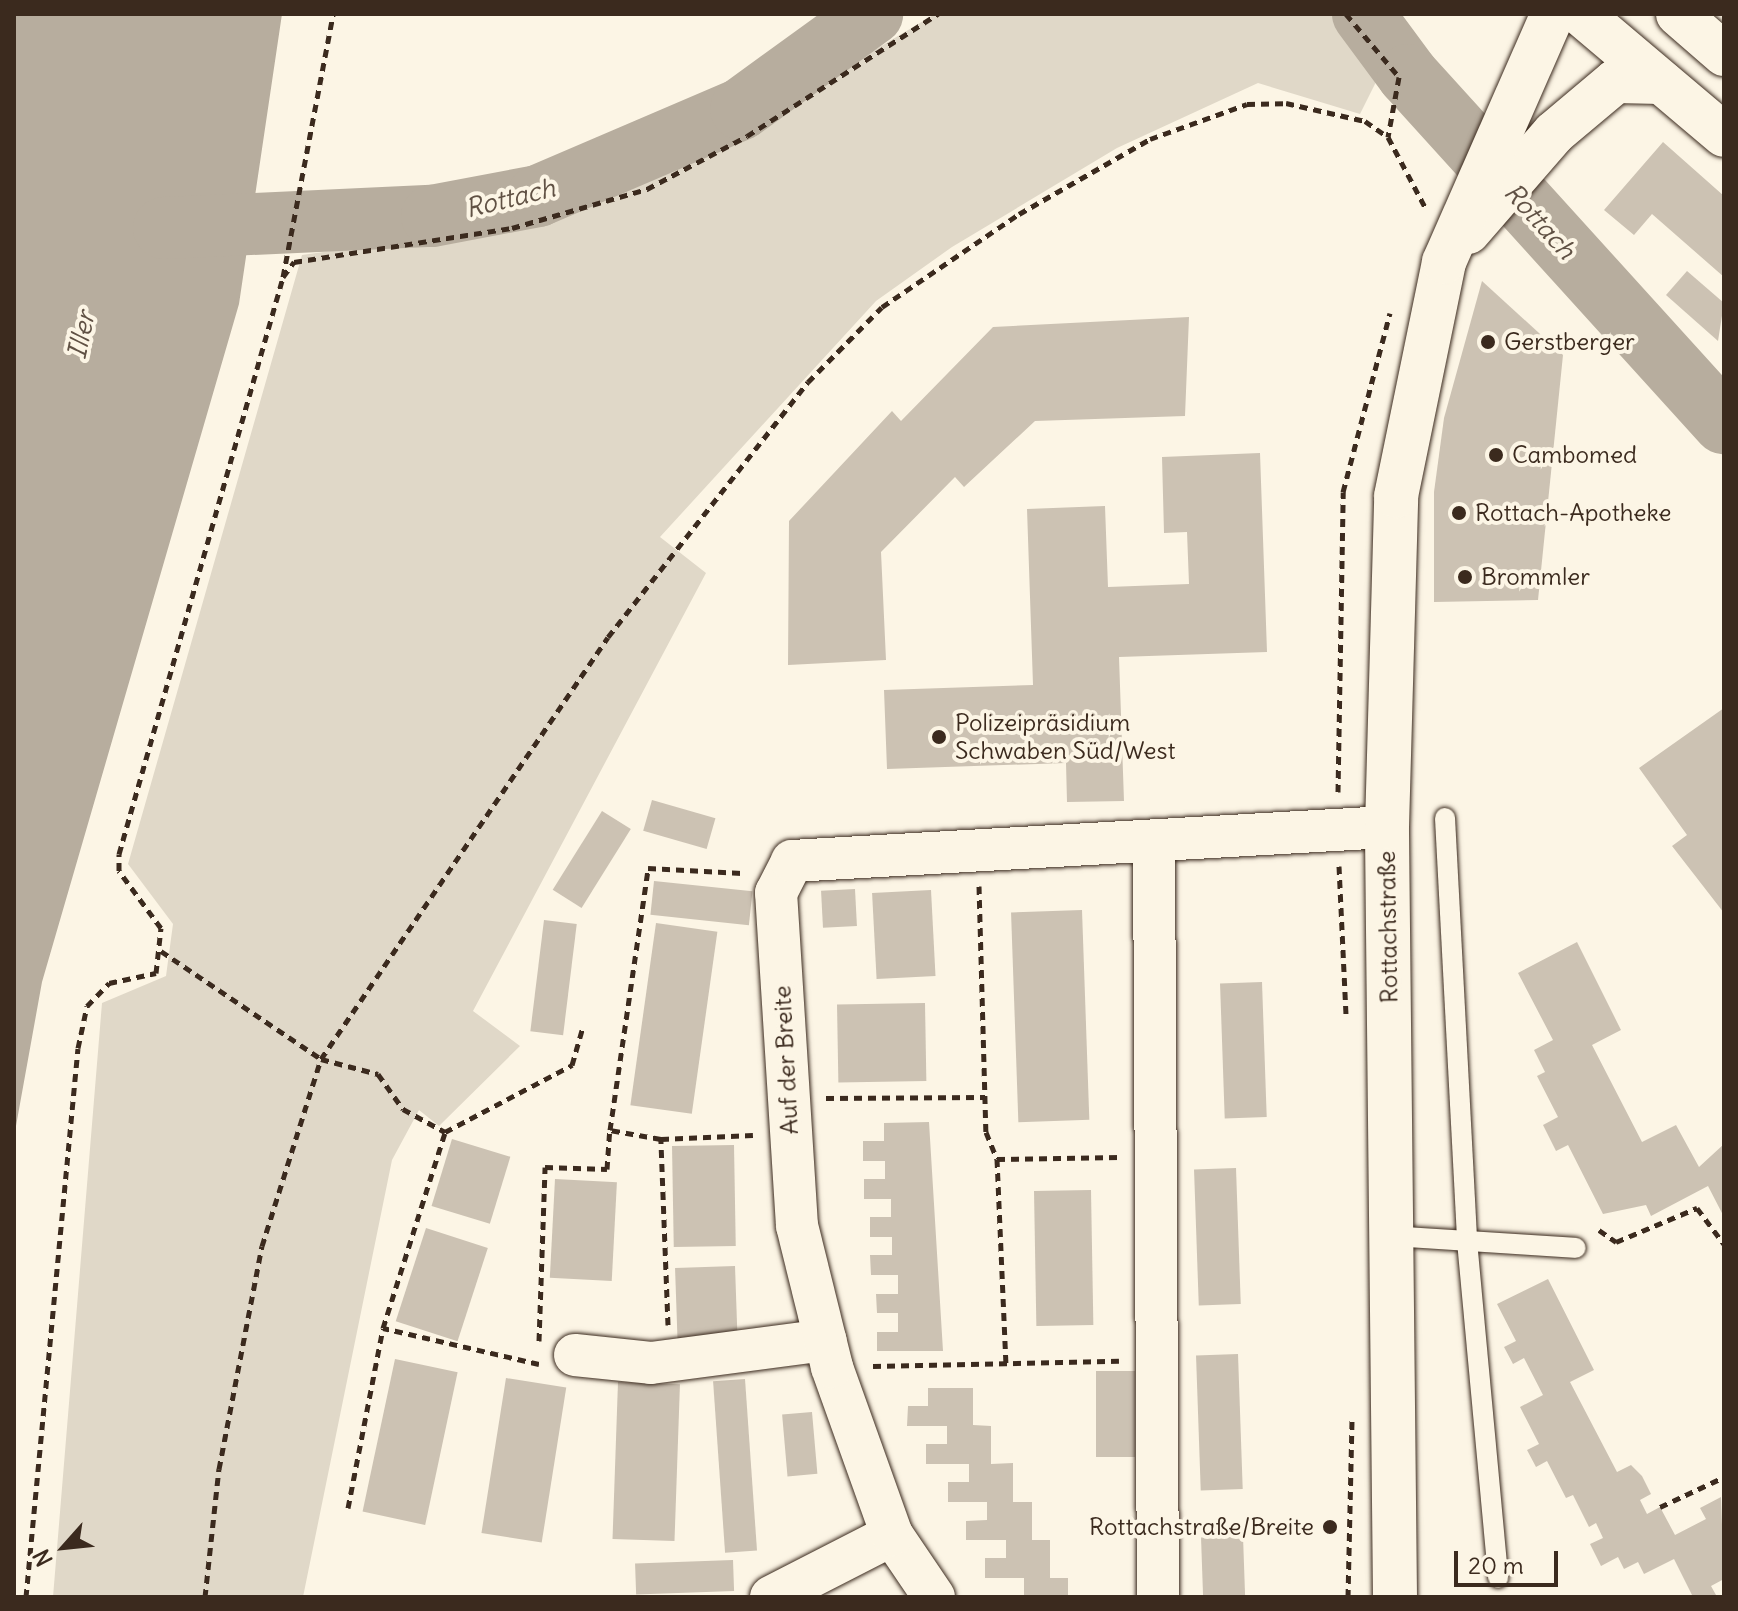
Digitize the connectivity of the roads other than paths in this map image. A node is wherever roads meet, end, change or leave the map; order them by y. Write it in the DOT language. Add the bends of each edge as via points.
graph roads {
  1 [pos="1553,14"];
  2 [pos="1581,14"];
  3 [pos="1678,14"];
  4 [pos="1724,54"];
  5 [pos="1661,82"];
  6 [pos="1724,135"];
  7 [pos="1458,208"];
  8 [pos="1445,818"];
  9 [pos="1387,827"];
  10 [pos="1154,841"];
  11 [pos="1391,1236"];
  12 [pos="1467,1241"];
  13 [pos="1576,1248"];
  14 [pos="828,1354"];
  15 [pos="557,1360"];
  16 [pos="892,1535"];
  17 [pos="1498,1578"];
  18 [pos="771,1597"];
  19 [pos="934,1597"];
  20 [pos="1158,1597"];
  21 [pos="1395,1597"];
  1 -- 7 [label="main road, Rottachstraße"];
  2 -- 5 [label="main road"];
  3 -- 4 [label="main road"];
  5 -- 6 [label="main road"];
  5 -- 7 [label="main road, Rottachstraße" via="1616,81"];
  7 -- 9 [label="main road, Rottachstraße" via="1396,496"];
  8 -- 12 [label="lane"];
  9 -- 10 [label="street"];
  9 -- 11 [label="main road, Rottachstraße"];
  10 -- 14 [label="street, Auf der Breite" via="792,861 776,893 788,1116 797,1226"];
  10 -- 20 [label="street"];
  11 -- 12 [label="lane"];
  11 -- 21 [label="main road, Rottachstraße"];
  12 -- 13 [label="lane"];
  12 -- 17 [label="lane"];
  14 -- 15 [label="street"];
  14 -- 16 [label="street, Auf der Breite"];
  16 -- 18 [label="street"];
  16 -- 19 [label="street, Auf der Breite"];
}
